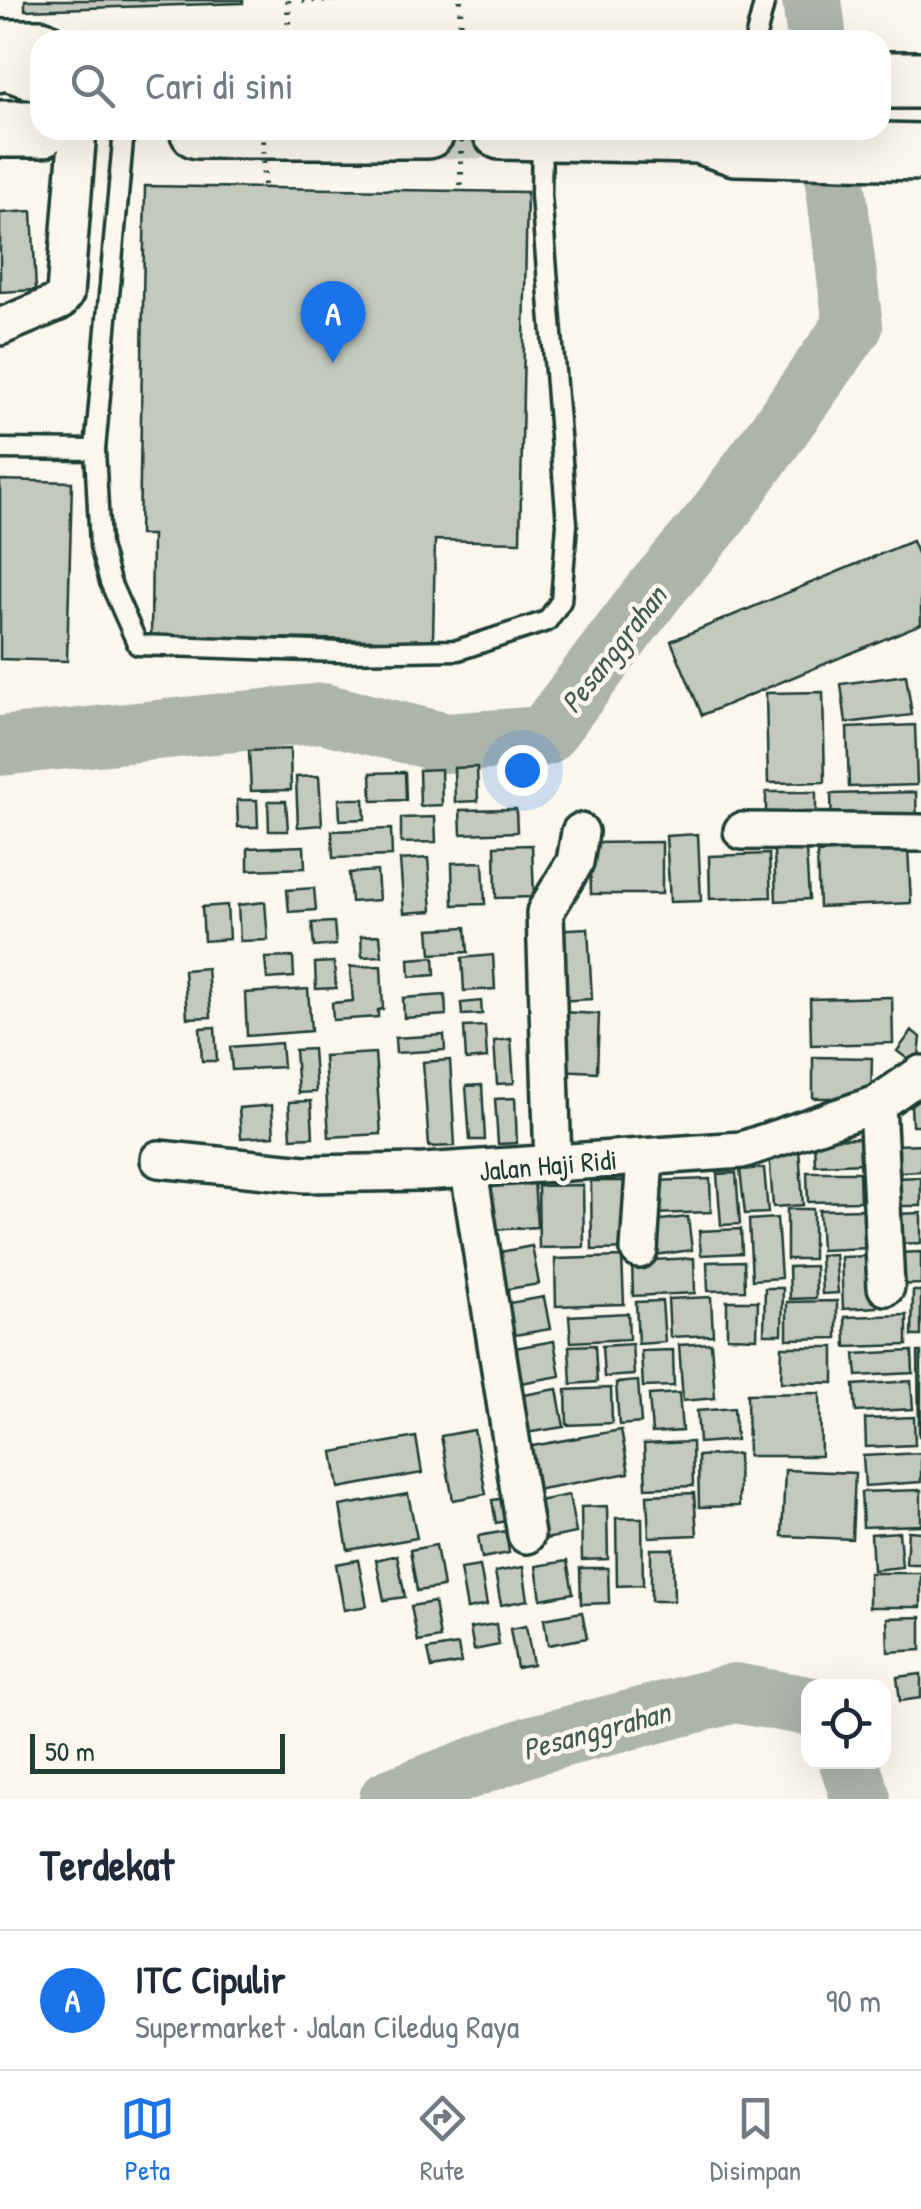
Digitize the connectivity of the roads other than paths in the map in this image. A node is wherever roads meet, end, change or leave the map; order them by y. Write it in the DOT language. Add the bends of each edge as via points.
graph roads {
  1 [pos="765,0"];
  2 [pos="758,30"];
  3 [pos="891,63"];
  4 [pos="921,63"];
  5 [pos="10,78"];
  6 [pos="891,80"];
  7 [pos="921,80"];
  8 [pos="891,97"];
  9 [pos="921,97"];
  10 [pos="30,111"];
  11 [pos="891,120"];
  12 [pos="921,120"];
  13 [pos="77,140"];
  14 [pos="123,140"];
  15 [pos="524,140"];
  16 [pos="721,140"];
  17 [pos="921,152"];
  18 [pos="0,327"];
  19 [pos="0,449"];
  20 [pos="95,450"];
  21 [pos="742,830"];
  22 [pos="580,832"];
  23 [pos="921,833"];
  24 [pos="921,1074"];
  25 [pos="877,1104"];
  26 [pos="645,1157"];
  27 [pos="159,1159"];
  28 [pos="552,1164"];
  29 [pos="469,1171"];
  30 [pos="639,1250"];
  31 [pos="886,1288"];
  32 [pos="526,1534"];
  1 -- 2 [label="lane"];
  3 -- 4 [label="main road"];
  5 -- 10 [label="main road"];
  6 -- 7 [label="main road"];
  8 -- 9 [label="lane"];
  11 -- 12 [label="main road"];
  13 -- 18 [label="street" via="65,294"];
  14 -- 20 [label="lane"];
  15 -- 20 [label="lane" via="541,195 567,524 560,601 547,621 458,650 138,645 100,546"];
  16 -- 17 [label="main road" via="735,147"];
  19 -- 20 [label="lane"];
  21 -- 23 [label="street"];
  22 -- 28 [label="street" via="575,862 546,912"];
  24 -- 25 [label="street, Jalan Haji Ridi"];
  25 -- 26 [label="street, Jalan Haji Ridi" via="742,1150"];
  25 -- 31 [label="street"];
  26 -- 28 [label="street, Jalan Haji Ridi"];
  26 -- 30 [label="street"];
  27 -- 29 [label="street, Jalan Haji Ridi" via="304,1174"];
  28 -- 29 [label="street, Jalan Haji Ridi"];
  29 -- 32 [label="street"];
}
